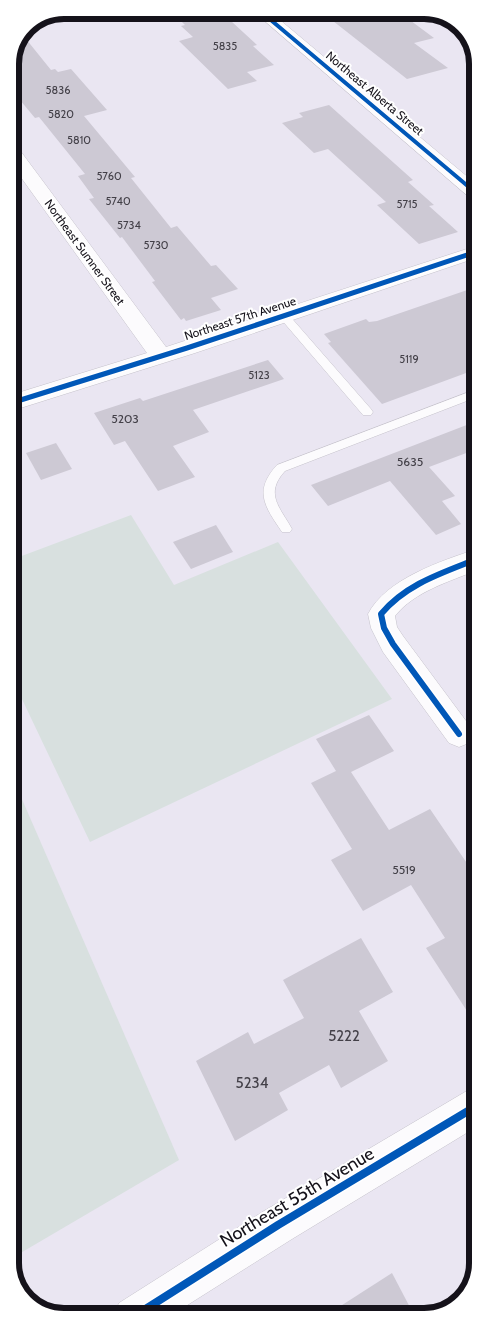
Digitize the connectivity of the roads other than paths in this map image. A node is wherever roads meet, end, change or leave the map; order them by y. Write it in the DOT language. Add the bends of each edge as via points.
graph roads {
  1 [pos="270,19"];
  2 [pos="19,161"];
  3 [pos="469,187"];
  4 [pos="469,258"];
  5 [pos="284,316"];
  6 [pos="160,355"];
  7 [pos="469,396"];
  8 [pos="19,400"];
  9 [pos="367,412"];
  10 [pos="286,529"];
  11 [pos="469,563"];
  12 [pos="459,734"];
  13 [pos="469,1110"];
  14 [pos="146,1308"];
  1 -- 3 [label="street, Northeast Alberta Street"];
  2 -- 6 [label="street, Northeast Sumner Street"];
  4 -- 5 [label="street, Northeast 57th Avenue"];
  5 -- 6 [label="street, Northeast 57th Avenue"];
  5 -- 9 [label="lane"];
  6 -- 8 [label="street, Northeast 57th Avenue"];
  7 -- 10 [label="lane" via="281,468 268,488 269,502"];
  11 -- 12 [label="street" via="402,592 380,614 393,644"];
  13 -- 14 [label="street, Northeast 55th Avenue"];
}
